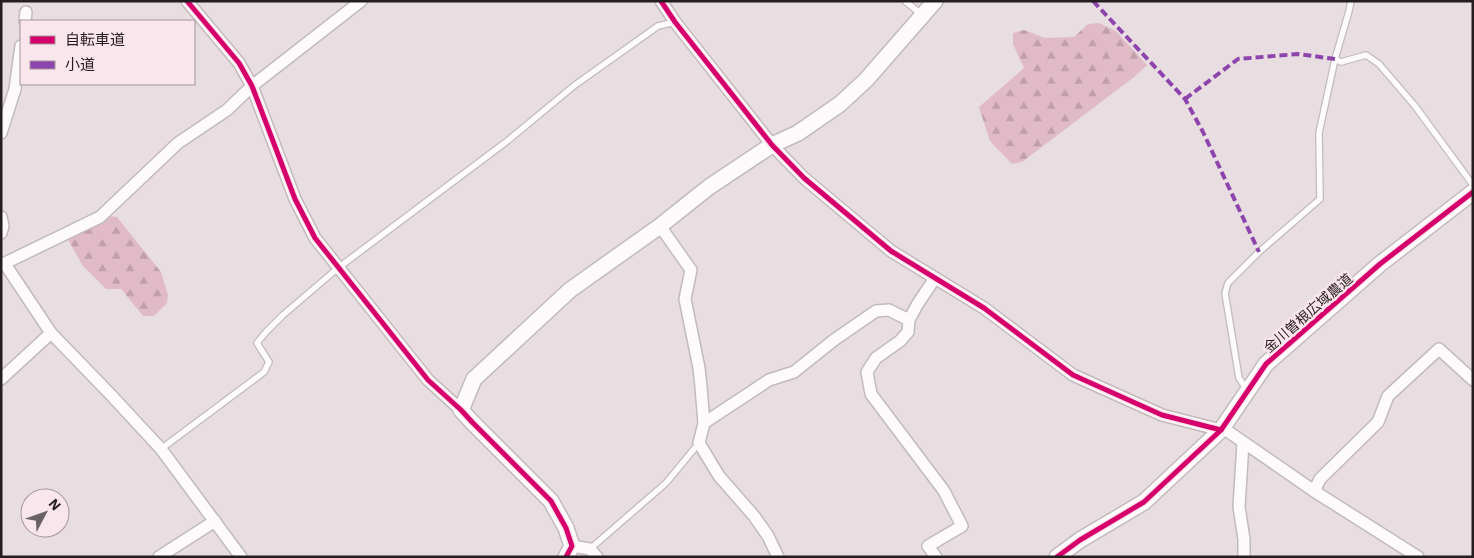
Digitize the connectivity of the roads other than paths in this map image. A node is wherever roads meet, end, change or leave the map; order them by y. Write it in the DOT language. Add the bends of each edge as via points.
graph roads {
  1 [pos="187,1"];
  2 [pos="361,1"];
  3 [pos="661,1"];
  4 [pos="906,1"];
  5 [pos="936,1"];
  6 [pos="1350,1"];
  7 [pos="923,15"];
  8 [pos="675,22"];
  9 [pos="20,53"];
  10 [pos="1335,59"];
  11 [pos="252,86"];
  12 [pos="1,133"];
  13 [pos="772,145"];
  14 [pos="1471,194"];
  15 [pos="1,217"];
  16 [pos="660,226"];
  17 [pos="1,233"];
  18 [pos="3,264"];
  19 [pos="338,268"];
  20 [pos="934,278"];
  21 [pos="909,320"];
  22 [pos="51,333"];
  23 [pos="1,379"];
  24 [pos="1473,380"];
  25 [pos="1248,390"];
  26 [pos="461,410"];
  27 [pos="704,423"];
  28 [pos="1222,429"];
  29 [pos="1243,443"];
  30 [pos="699,444"];
  31 [pos="161,449"];
  32 [pos="1314,491"];
  33 [pos="215,521"];
  34 [pos="569,552"];
  35 [pos="593,553"];
  36 [pos="159,557"];
  37 [pos="241,557"];
  38 [pos="778,557"];
  39 [pos="936,557"];
  40 [pos="1057,557"];
  41 [pos="1244,557"];
  42 [pos="1418,557"];
  1 -- 11 [label="street" via="238,63"];
  2 -- 11 [label="street"];
  3 -- 8 [label="street"];
  4 -- 7 [label="lane"];
  5 -- 7 [label="street"];
  6 -- 10 [label="lane"];
  7 -- 13 [label="street" via="866,80 840,104 798,133"];
  8 -- 13 [label="street"];
  8 -- 19 [label="lane" via="658,26 575,85 506,142"];
  9 -- 12 [label="street" via="15,89"];
  10 -- 14 [label="lane" via="1341,62 1366,55 1379,64 1415,106"];
  10 -- 25 [label="lane" via="1319,133 1320,199 1253,258 1228,283 1224,293 1239,378"];
  11 -- 18 [label="street" via="227,110 178,143 100,217"];
  11 -- 19 [label="street" via="295,199 315,238"];
  13 -- 16 [label="street" via="709,187"];
  13 -- 20 [label="street" via="804,178 891,252"];
  14 -- 25 [label="street, 金川曽根広域農道" via="1380,264 1266,364"];
  15 -- 17 [label="street"];
  16 -- 26 [label="street" via="570,290 474,379"];
  16 -- 27 [label="street" via="692,270 685,299 699,368"];
  18 -- 22 [label="street"];
  19 -- 26 [label="street" via="428,380"];
  19 -- 31 [label="lane" via="283,315 257,344 269,362 264,372"];
  20 -- 21 [label="street"];
  20 -- 28 [label="street" via="984,308 1073,375 1162,415"];
  21 -- 27 [label="street" via="889,310 876,312 794,372 769,380"];
  21 -- 39 [label="street" via="908,332 876,358 867,372 871,394 944,491 962,526 928,546"];
  22 -- 23 [label="street"];
  22 -- 31 [label="street"];
  24 -- 32 [label="street" via="1439,349 1388,396 1378,422 1320,479"];
  25 -- 28 [label="street, 金川曽根広域農道"];
  26 -- 34 [label="street" via="551,501 566,528"];
  27 -- 30 [label="street"];
  28 -- 29 [label="street"];
  28 -- 40 [label="street, 金川曽根広域農道" via="1144,502"];
  29 -- 32 [label="street"];
  29 -- 41 [label="street" via="1239,507"];
  30 -- 35 [label="lane" via="666,483"];
  30 -- 38 [label="street" via="768,536"];
  31 -- 33 [label="street"];
  32 -- 42 [label="street"];
  33 -- 36 [label="street"];
  33 -- 37 [label="street"];
  34 -- 35 [label="street"];
}
